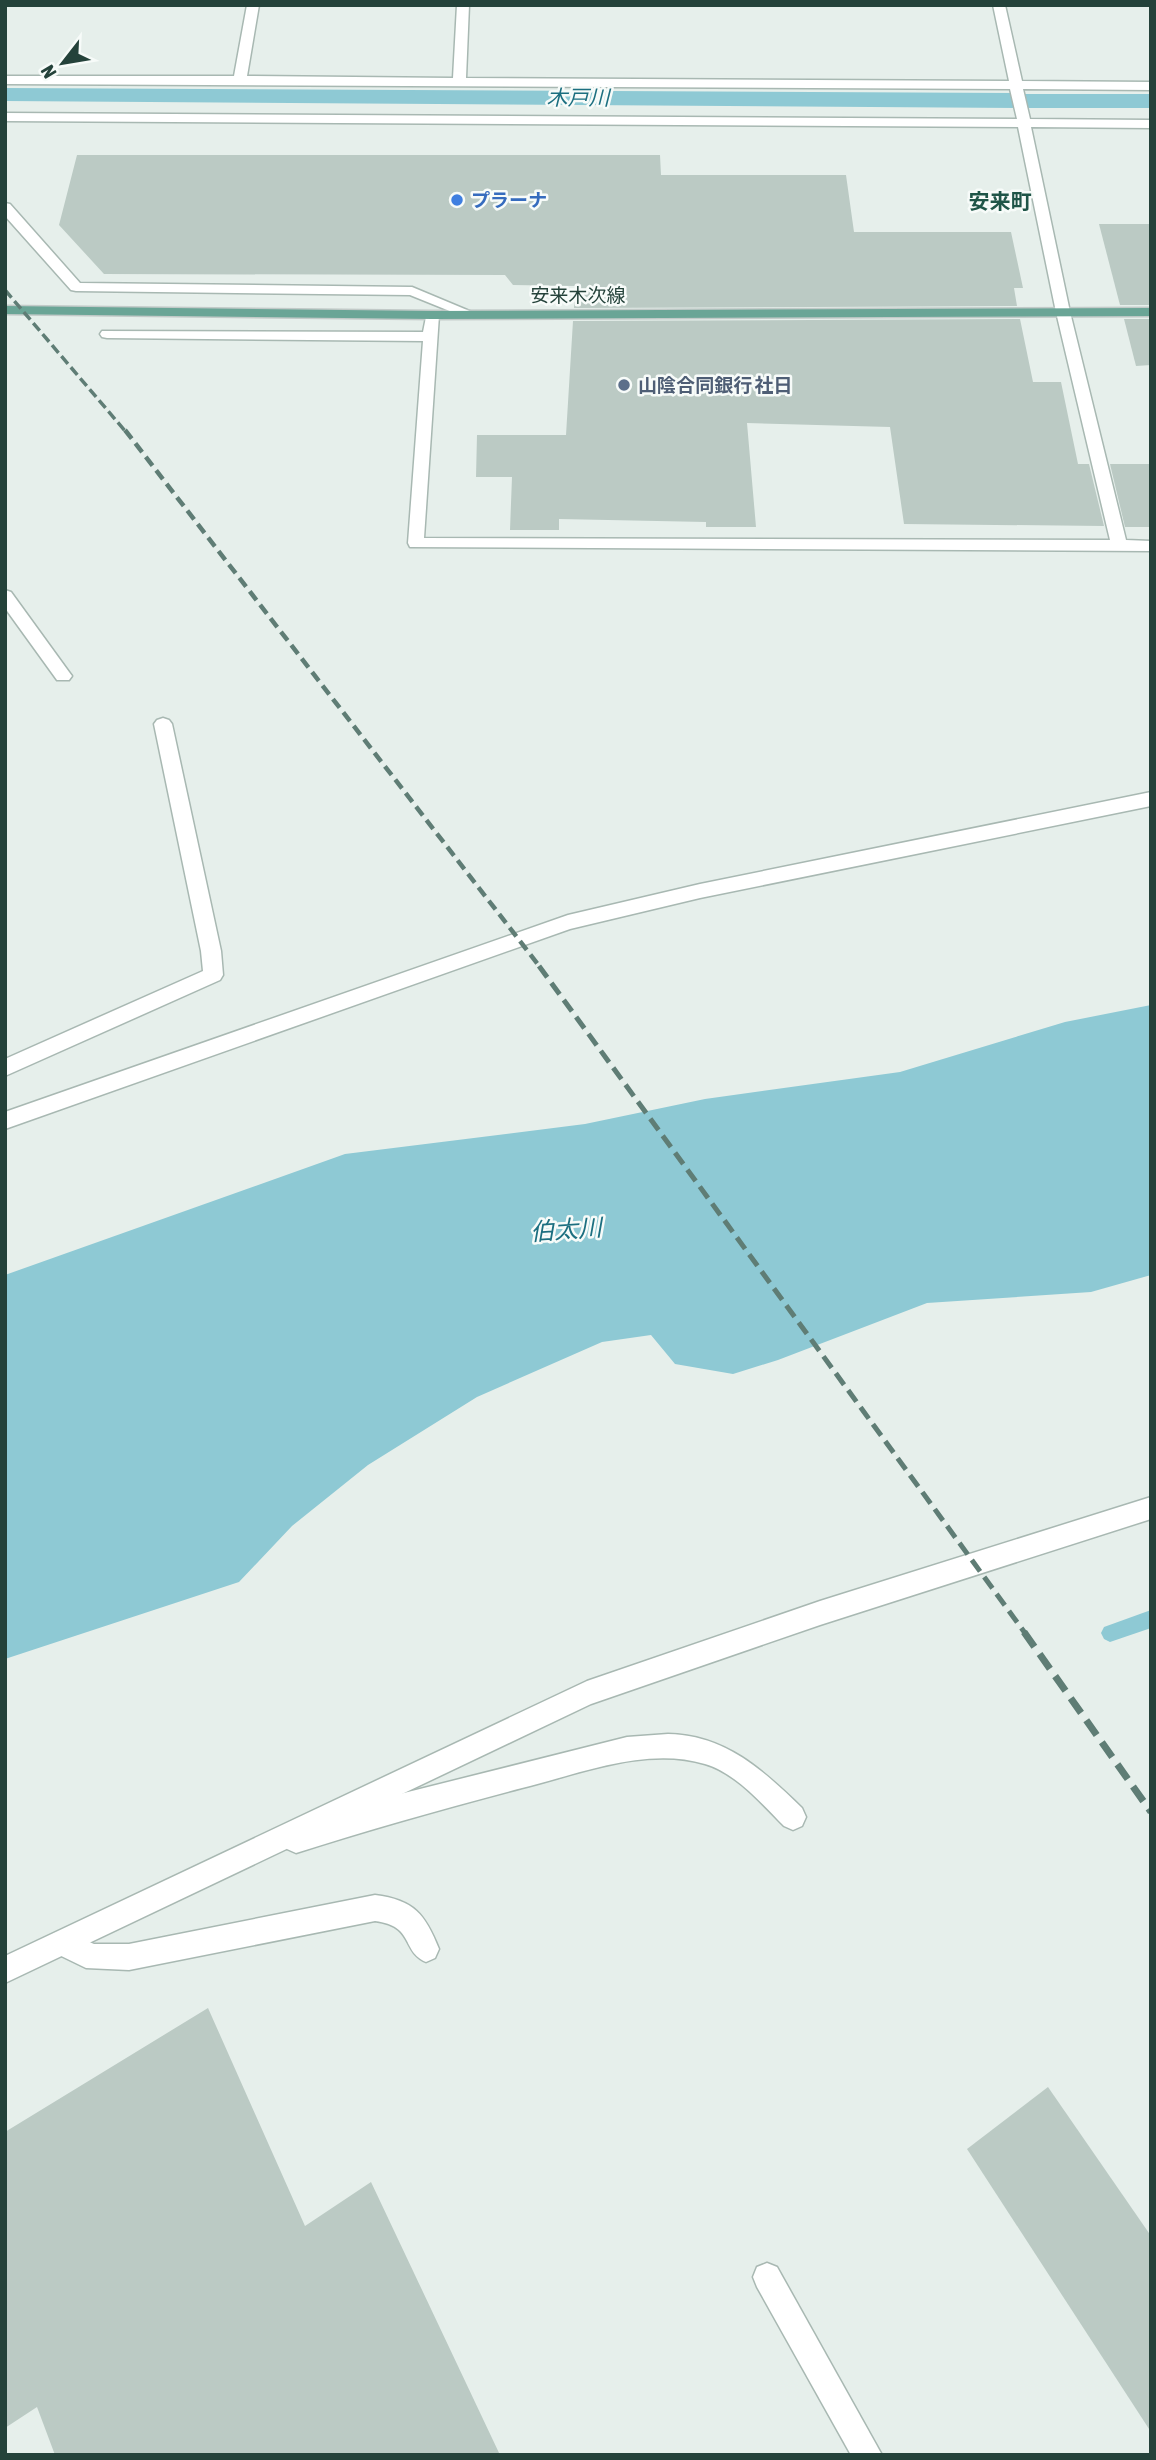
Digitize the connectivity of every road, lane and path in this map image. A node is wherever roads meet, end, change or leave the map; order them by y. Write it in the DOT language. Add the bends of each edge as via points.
graph roads {
  1 [pos="253,5"];
  2 [pos="463,5"];
  3 [pos="999,5"];
  4 [pos="5,80"];
  5 [pos="240,80"];
  6 [pos="459,82"];
  7 [pos="1151,86"];
  8 [pos="1015,88"];
  9 [pos="5,117"];
  10 [pos="1024,123"];
  11 [pos="1151,124"];
  12 [pos="5,207"];
  13 [pos="5,310"];
  14 [pos="1063,312"];
  15 [pos="1151,312"];
  16 [pos="432,315"];
  17 [pos="472,315"];
  18 [pos="107,334"];
  19 [pos="430,337"];
  20 [pos="1119,546"];
  21 [pos="1151,546"];
  22 [pos="5,596"];
  23 [pos="63,676"];
  24 [pos="163,724"];
  25 [pos="1151,799"];
  26 [pos="6,1066"];
  27 [pos="5,1121"];
  28 [pos="1151,1508"];
  29 [pos="793,1817"];
  30 [pos="225,1863"];
  31 [pos="62,1942"];
  32 [pos="426,1949"];
  33 [pos="5,1970"];
  34 [pos="767,2277"];
  35 [pos="867,2455"];
  1 -- 5 [label="street"];
  2 -- 6 [label="street"];
  3 -- 8 [label="street"];
  4 -- 5 [label="street"];
  5 -- 6 [label="street"];
  6 -- 8 [label="street"];
  7 -- 8 [label="street"];
  8 -- 10 [label="street"];
  9 -- 10 [label="street"];
  10 -- 11 [label="street"];
  10 -- 14 [label="street"];
  12 -- 17 [label="street" via="76,287 412,291"];
  13 -- 16 [label="main road, 安来木次線"];
  14 -- 15 [label="main road, 安来木次線"];
  14 -- 17 [label="main road, 安来木次線"];
  14 -- 20 [label="street"];
  16 -- 17 [label="main road, 安来木次線"];
  16 -- 19 [label="street"];
  18 -- 19 [label="street"];
  19 -- 20 [label="street" via="416,542"];
  20 -- 21 [label="street"];
  22 -- 23 [label="street"];
  24 -- 26 [label="street" via="213,975"];
  25 -- 27 [label="street" via="568,922"];
  28 -- 30 [label="street" via="587,1693"];
  29 -- 30 [label="street" via="723,1757 692,1748 627,1749 400,1807"];
  30 -- 31 [label="street"];
  31 -- 32 [label="street" via="81,1956 129,1957 375,1908 397,1910 412,1921"];
  31 -- 33 [label="street"];
  34 -- 35 [label="street"];
}
